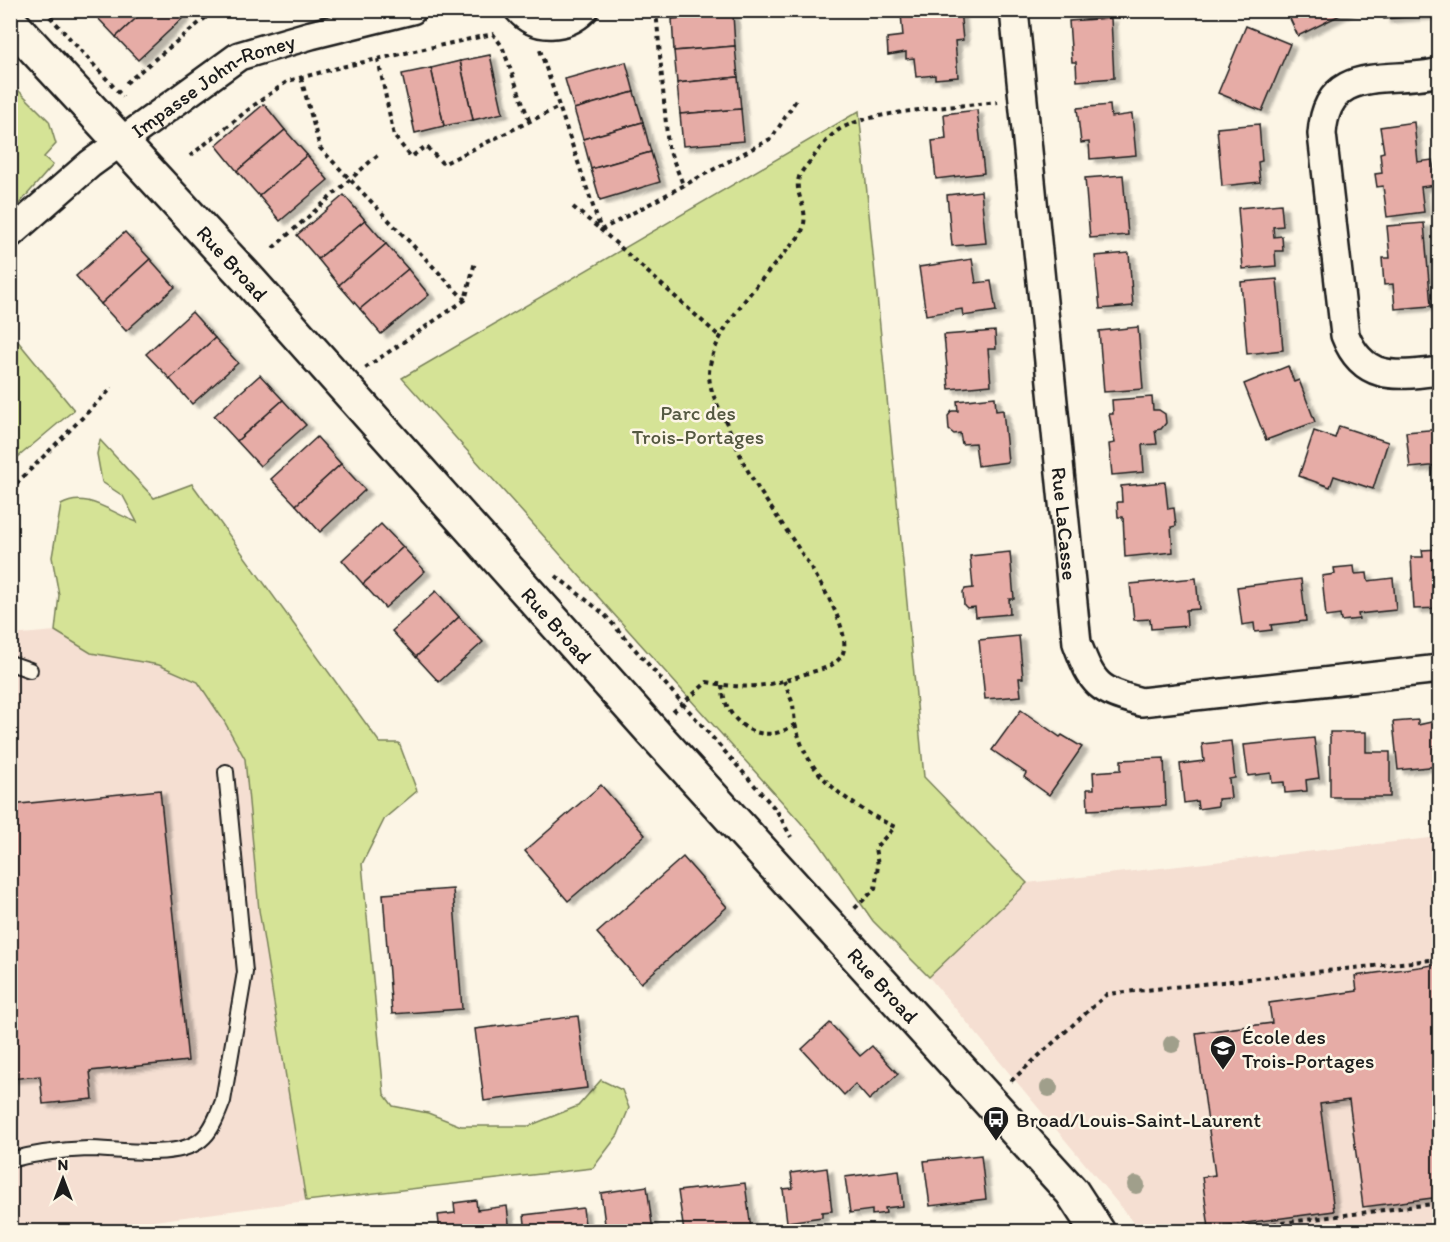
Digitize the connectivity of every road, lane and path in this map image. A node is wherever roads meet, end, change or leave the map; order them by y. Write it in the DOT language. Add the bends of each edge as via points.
graph roads {
  1 [pos="215,10"];
  2 [pos="254,10"];
  3 [pos="412,10"];
  4 [pos="519,10"];
  5 [pos="584,10"];
  6 [pos="656,10"];
  7 [pos="1014,10"];
  8 [pos="233,15"];
  9 [pos="10,22"];
  10 [pos="539,44"];
  11 [pos="378,59"];
  12 [pos="1440,72"];
  13 [pos="301,78"];
  14 [pos="126,83"];
  15 [pos="798,97"];
  16 [pos="1022,98"];
  17 [pos="559,107"];
  18 [pos="528,120"];
  19 [pos="122,142"];
  20 [pos="380,153"];
  21 [pos="190,156"];
  22 [pos="351,180"];
  23 [pos="684,187"];
  24 [pos="573,207"];
  25 [pos="600,230"];
  26 [pos="10,234"];
  27 [pos="273,248"];
  28 [pos="475,262"];
  29 [pos="465,300"];
  30 [pos="720,337"];
  31 [pos="1440,371"];
  32 [pos="342,385"];
  33 [pos="112,388"];
  34 [pos="10,490"];
  35 [pos="10,663"];
  36 [pos="1440,669"];
  37 [pos="30,670"];
  38 [pos="784,681"];
  39 [pos="722,685"];
  40 [pos="795,724"];
  41 [pos="651,730"];
  42 [pos="226,772"];
  43 [pos="833,928"];
  44 [pos="1440,959"];
  45 [pos="988,1102"];
  46 [pos="10,1160"];
  47 [pos="1440,1203"];
  48 [pos="1094,1230"];
  49 [pos="1210,1232"];
  1 -- 14 [label="path"];
  2 -- 8 [label="path"];
  3 -- 19 [label="street, Impasse John-Roney" via="239,56"];
  4 -- 5 [label="street" via="534,22 549,25 563,23"];
  6 -- 23 [label="path" via="668,147"];
  7 -- 16 [label="street, Rue LaCasse"];
  9 -- 19 [label="street, Rue Broad"];
  10 -- 17 [label="path"];
  11 -- 13 [label="path"];
  11 -- 18 [label="path" via="493,34 502,46"];
  11 -- 18 [label="path" via="394,136 411,157 426,146 443,164"];
  12 -- 31 [label="street" via="1365,79 1347,86 1331,98 1323,117 1322,134 1345,335 1352,353 1367,367 1392,374"];
  13 -- 21 [label="path" via="288,81"];
  13 -- 22 [label="path" via="320,148"];
  15 -- 23 [label="path" via="772,138"];
  16 -- 30 [label="path" via="860,119 838,130 799,177 798,192 807,220 801,234"];
  16 -- 36 [label="street, Rue LaCasse" via="1077,643 1086,669 1106,692 1141,702"];
  17 -- 18 [label="path"];
  17 -- 25 [label="path"];
  19 -- 26 [label="street, Impasse John-Roney" via="90,164"];
  19 -- 32 [label="street, Rue Broad"];
  20 -- 22 [label="path"];
  22 -- 27 [label="path"];
  22 -- 29 [label="path"];
  23 -- 25 [label="path"];
  24 -- 25 [label="path"];
  25 -- 30 [label="path"];
  28 -- 29 [label="path"];
  29 -- 32 [label="path"];
  30 -- 38 [label="path" via="709,371 710,388 752,478 810,566 844,637 844,651 838,661"];
  32 -- 41 [label="street, Rue Broad"];
  33 -- 34 [label="path"];
  35 -- 37 [label="lane"];
  38 -- 39 [label="path" via="770,686"];
  38 -- 40 [label="path" via="793,704"];
  39 -- 40 [label="path" via="723,702 750,730 769,735 783,733"];
  39 -- 41 [label="path" via="707,682"];
  40 -- 43 [label="path" via="807,756 821,774 867,814 895,827 875,848 875,889"];
  41 -- 43 [label="street, Rue Broad"];
  42 -- 46 [label="lane" via="245,972 223,1101 216,1120 203,1139 177,1150 88,1149 38,1153"];
  43 -- 45 [label="street, Rue Broad"];
  44 -- 45 [label="path" via="1107,994"];
  45 -- 48 [label="street, Rue Broad" via="1072,1192"];
  47 -- 49 [label="path"];
}
